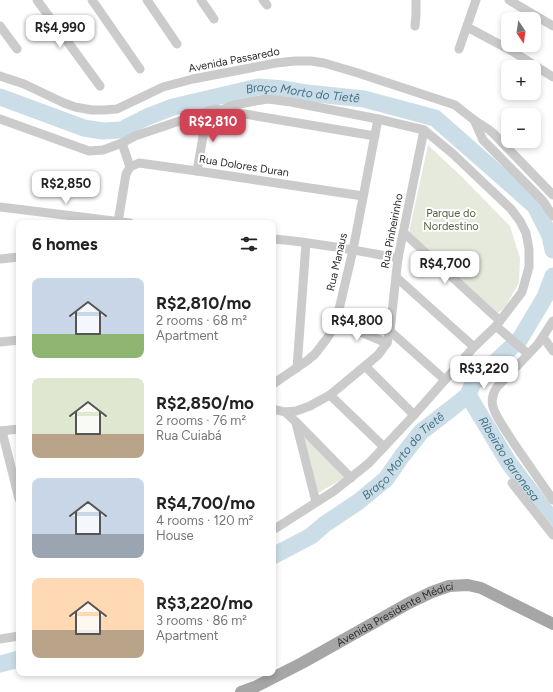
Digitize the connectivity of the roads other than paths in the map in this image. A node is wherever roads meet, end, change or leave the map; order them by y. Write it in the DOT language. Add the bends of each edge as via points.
graph roads {
  1 [pos="37,0"];
  2 [pos="92,0"];
  3 [pos="147,0"];
  4 [pos="201,0"];
  5 [pos="416,0"];
  6 [pos="476,0"];
  7 [pos="509,0"];
  8 [pos="214,19"];
  9 [pos="0,26"];
  10 [pos="415,26"];
  11 [pos="553,26"];
  12 [pos="468,27"];
  13 [pos="177,44"];
  14 [pos="459,49"];
  15 [pos="17,50"];
  16 [pos="140,69"];
  17 [pos="0,76"];
  18 [pos="553,77"];
  19 [pos="100,86"];
  20 [pos="210,110"];
  21 [pos="222,110"];
  22 [pos="0,119"];
  23 [pos="378,119"];
  24 [pos="474,120"];
  25 [pos="424,130"];
  26 [pos="375,136"];
  27 [pos="122,143"];
  28 [pos="130,167"];
  29 [pos="197,171"];
  30 [pos="363,196"];
  31 [pos="553,196"];
  32 [pos="0,207"];
  33 [pos="553,216"];
  34 [pos="77,220"];
  35 [pos="118,220"];
  36 [pos="404,234"];
  37 [pos="276,239"];
  38 [pos="306,243"];
  39 [pos="353,250"];
  40 [pos="16,257"];
  41 [pos="398,258"];
  42 [pos="0,259"];
  43 [pos="396,277"];
  44 [pos="553,321"];
  45 [pos="336,322"];
  46 [pos="498,323"];
  47 [pos="390,331"];
  48 [pos="543,337"];
  49 [pos="16,340"];
  50 [pos="0,342"];
  51 [pos="387,343"];
  52 [pos="474,348"];
  53 [pos="553,351"];
  54 [pos="528,354"];
  55 [pos="365,366"];
  56 [pos="297,368"];
  57 [pos="445,380"];
  58 [pos="276,382"];
  59 [pos="330,395"];
  60 [pos="276,410"];
  61 [pos="285,412"];
  62 [pos="414,415"];
  63 [pos="296,422"];
  64 [pos="16,428"];
  65 [pos="1,431"];
  66 [pos="384,447"];
  67 [pos="351,478"];
  68 [pos="512,483"];
  69 [pos="16,488"];
  70 [pos="553,500"];
  71 [pos="316,502"];
  72 [pos="276,528"];
  73 [pos="553,535"];
  74 [pos="553,624"];
  75 [pos="16,636"];
  76 [pos="0,639"];
  77 [pos="275,676"];
  78 [pos="276,676"];
  79 [pos="241,692"];
  1 -- 19 [label="street"];
  2 -- 16 [label="street"];
  3 -- 13 [label="street"];
  4 -- 8 [label="street"];
  5 -- 10 [label="street"];
  6 -- 12 [label="street"];
  7 -- 11 [label="street"];
  9 -- 15 [label="street"];
  12 -- 14 [label="street"];
  12 -- 18 [label="street"];
  17 -- 24 [label="street, Avenida Passaredo" via="75,107 104,110 117,109 163,87 193,79 276,63 311,61 358,73 455,105"];
  20 -- 21 [label="street"];
  20 -- 27 [label="street"];
  20 -- 29 [label="street"];
  21 -- 23 [label="street" via="230,106 268,99"];
  21 -- 26 [label="street"];
  22 -- 27 [label="street" via="89,151 103,150"];
  23 -- 25 [label="street"];
  23 -- 26 [label="street, Rua Manaus"];
  24 -- 31 [label="street, Avenida Passaredo" via="488,129"];
  24 -- 33 [label="street, Avenida Passaredo" via="484,140 543,201"];
  25 -- 36 [label="street, Rua Pinheirinho"];
  25 -- 46 [label="street" via="511,208 526,233 529,249 528,274 522,292"];
  26 -- 30 [label="street, Rua Manaus"];
  27 -- 28 [label="street"];
  28 -- 29 [label="street, Rua Dolores Duran" via="141,163"];
  28 -- 35 [label="street" via="124,181"];
  29 -- 30 [label="street, Rua Dolores Duran"];
  30 -- 39 [label="street, Rua Manaus"];
  32 -- 34 [label="street"];
  36 -- 41 [label="street, Rua Pinheirinho"];
  36 -- 46 [label="street"];
  37 -- 38 [label="street"];
  38 -- 39 [label="street"];
  38 -- 56 [label="street"];
  39 -- 41 [label="street"];
  39 -- 45 [label="street, Rua Manaus"];
  40 -- 42 [label="street"];
  41 -- 43 [label="street, Rua Pinheirinho"];
  43 -- 47 [label="street, Rua Pinheirinho"];
  43 -- 52 [label="street"];
  44 -- 48 [label="street"];
  45 -- 51 [label="street"];
  45 -- 56 [label="street, Rua Manaus" via="321,347"];
  46 -- 52 [label="street"];
  46 -- 54 [label="street"];
  47 -- 51 [label="street, Rua Pinheirinho"];
  47 -- 57 [label="street"];
  48 -- 53 [label="street"];
  48 -- 54 [label="street"];
  49 -- 50 [label="street"];
  51 -- 55 [label="street, Rua Pinheirinho"];
  52 -- 57 [label="street"];
  54 -- 70 [label="street" via="497,387 492,399 493,407 504,428"];
  55 -- 59 [label="street, Rua Pinheirinho"];
  55 -- 62 [label="street"];
  56 -- 58 [label="street, Rua Manaus"];
  57 -- 62 [label="street"];
  59 -- 61 [label="street, Rua Pinheirinho" via="306,408"];
  59 -- 66 [label="street"];
  60 -- 61 [label="street, Rua Pinheirinho"];
  61 -- 63 [label="street"];
  62 -- 66 [label="street"];
  63 -- 67 [label="street"];
  63 -- 71 [label="street"];
  64 -- 65 [label="street"];
  65 -- 69 [label="street"];
  66 -- 67 [label="street"];
  67 -- 71 [label="street"];
  68 -- 73 [label="street"];
  71 -- 72 [label="street"];
  74 -- 78 [label="main road, Avenida Presidente Médici" via="481,588 468,585 449,586 409,603"];
  75 -- 76 [label="street"];
  77 -- 79 [label="main road, Avenida Presidente Médici"];
}
